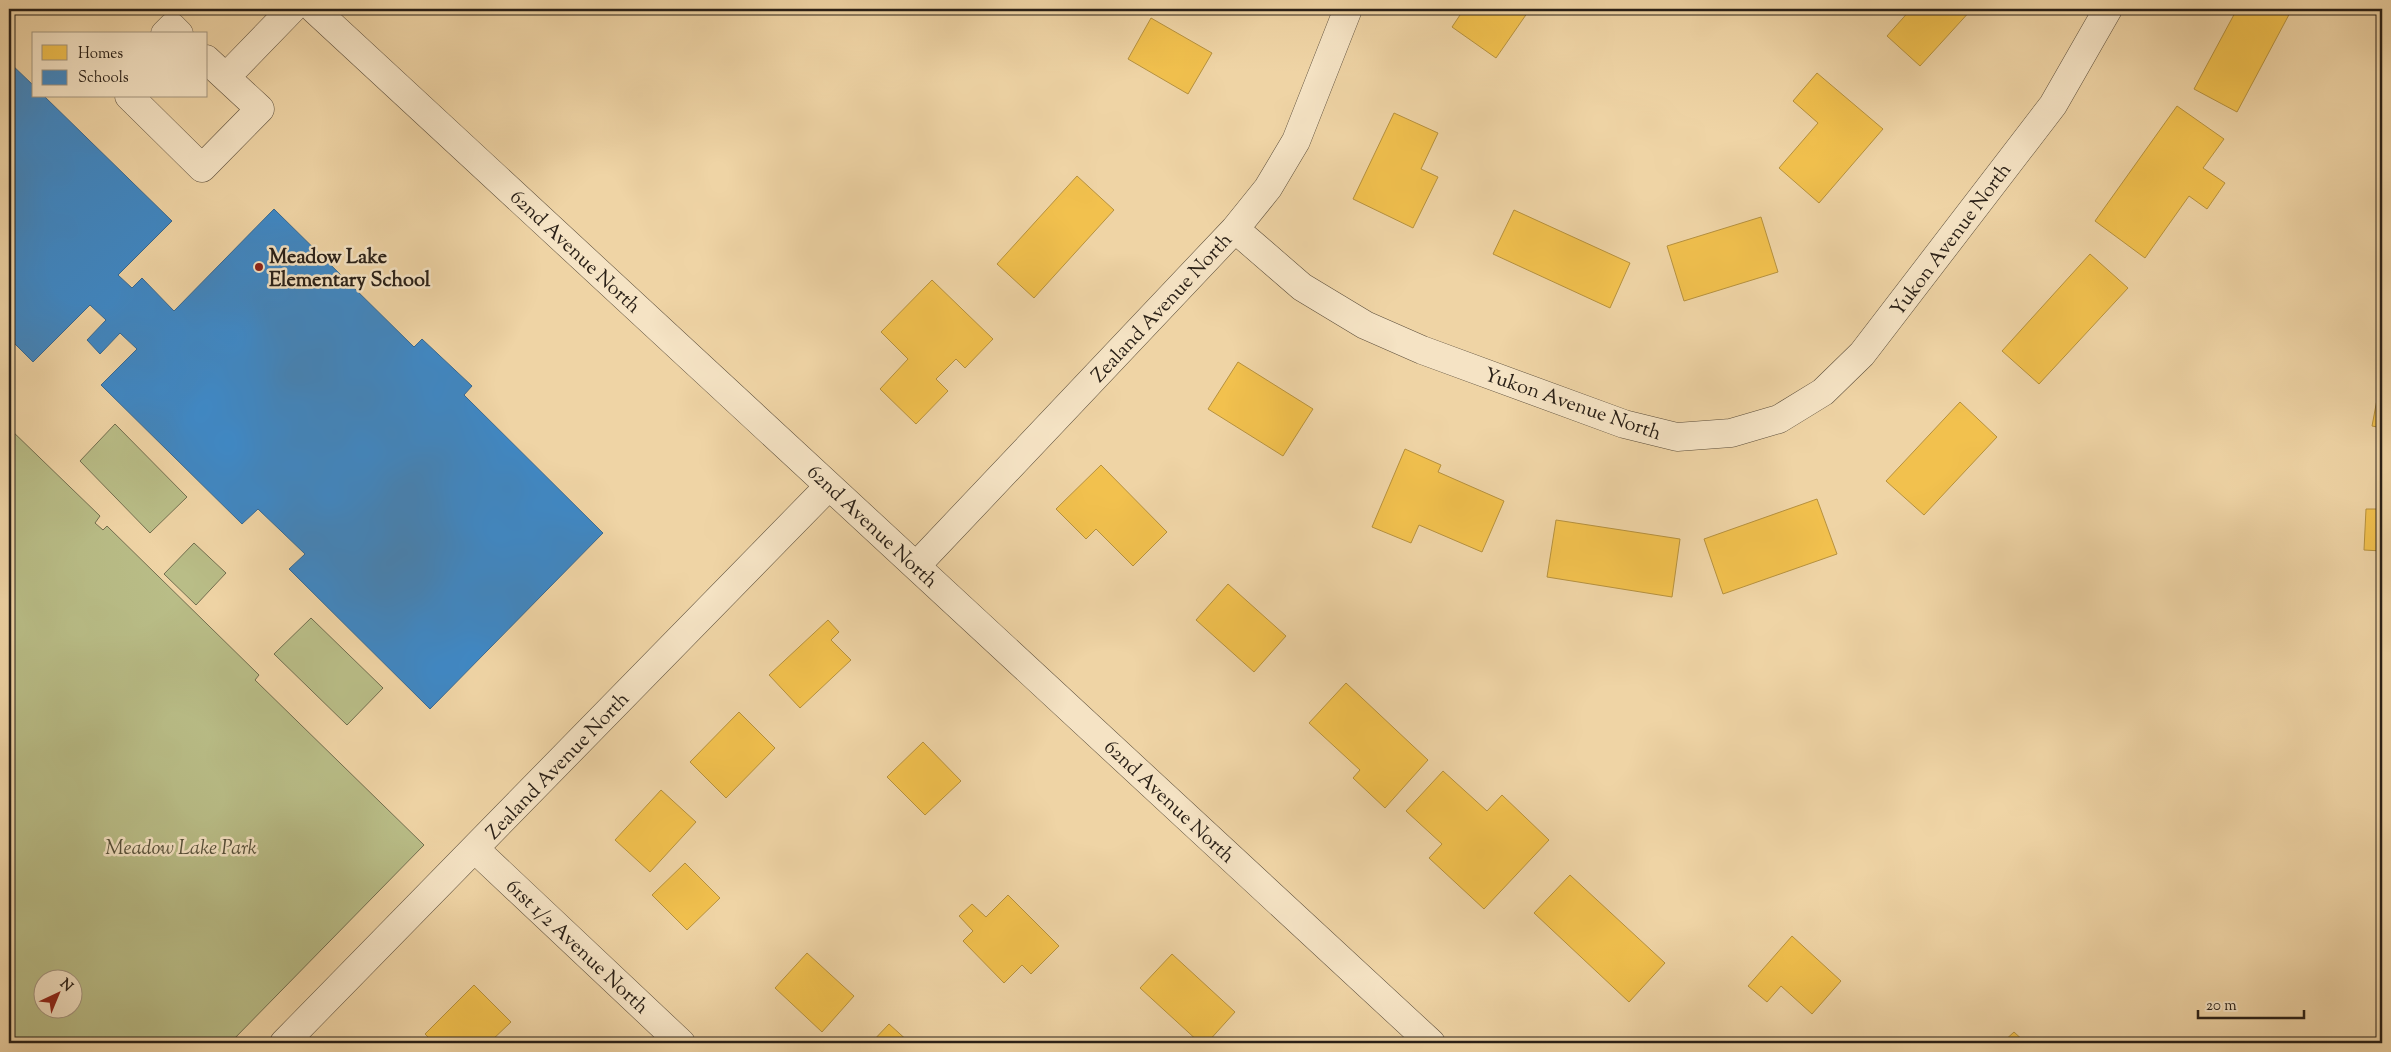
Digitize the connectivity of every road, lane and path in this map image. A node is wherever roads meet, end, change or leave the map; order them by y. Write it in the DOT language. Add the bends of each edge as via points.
graph roads {
  1 [pos="292,9"];
  2 [pos="314,9"];
  3 [pos="1348,9"];
  4 [pos="2108,9"];
  5 [pos="168,32"];
  6 [pos="177,32"];
  7 [pos="208,61"];
  8 [pos="226,77"];
  9 [pos="132,98"];
  10 [pos="1235,228"];
  11 [pos="829,486"];
  12 [pos="916,566"];
  13 [pos="475,849"];
  14 [pos="284,1043"];
  15 [pos="681,1043"];
  16 [pos="1431,1043"];
  1 -- 8 [label="street"];
  2 -- 11 [label="street, 62nd Avenue North"];
  3 -- 10 [label="street, Zealand Avenue North" via="1296,141 1268,188"];
  4 -- 10 [label="street, Yukon Avenue North" via="2053,105 1862,354 1823,392 1779,419 1731,433 1677,437 1624,424 1422,350 1365,325 1302,286"];
  5 -- 6 [label="street" via="172,27"];
  7 -- 8 [label="street"];
  8 -- 9 [label="street" via="260,109 202,168"];
  10 -- 12 [label="street, Zealand Avenue North"];
  11 -- 12 [label="street, 62nd Avenue North"];
  11 -- 13 [label="street, Zealand Avenue North"];
  12 -- 16 [label="street, 62nd Avenue North"];
  13 -- 14 [label="street, Zealand Avenue North"];
  13 -- 15 [label="street, 61st 1/2 Avenue North"];
}
